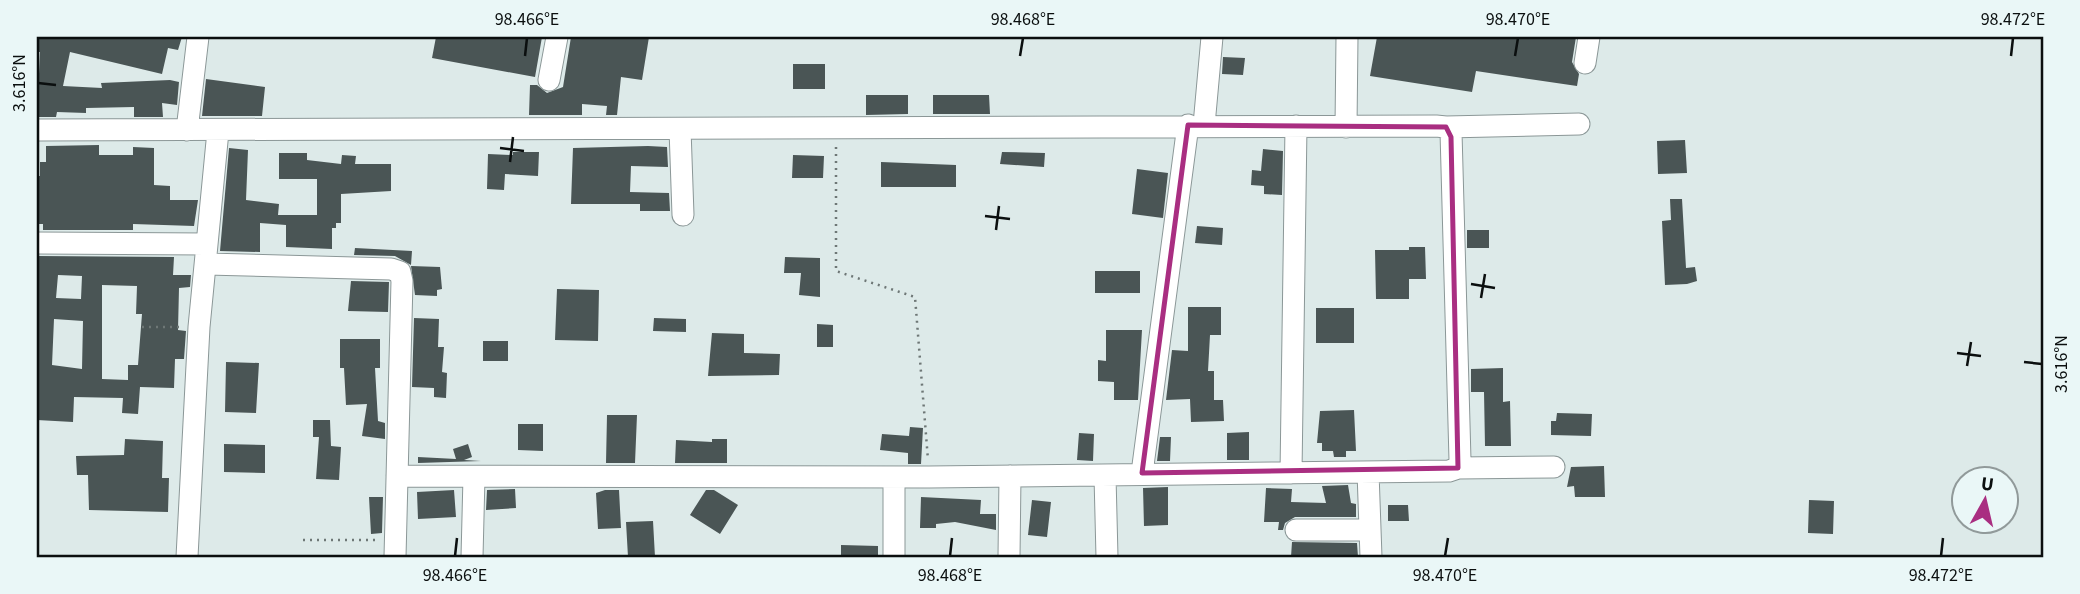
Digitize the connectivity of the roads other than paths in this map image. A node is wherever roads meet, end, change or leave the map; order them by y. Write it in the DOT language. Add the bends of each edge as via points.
graph roads {
  1 [pos="198,37"];
  2 [pos="557,37"];
  3 [pos="1212,37"];
  4 [pos="1347,37"];
  5 [pos="1589,37"];
  6 [pos="1585,63"];
  7 [pos="549,80"];
  8 [pos="1579,124"];
  9 [pos="1196,125"];
  10 [pos="1296,127"];
  11 [pos="1346,127"];
  12 [pos="1446,127"];
  13 [pos="680,129"];
  14 [pos="37,130"];
  15 [pos="187,130"];
  16 [pos="218,131"];
  17 [pos="683,215"];
  18 [pos="37,243"];
  19 [pos="207,254"];
  20 [pos="1554,467"];
  21 [pos="1458,468"];
  22 [pos="1368,472"];
  23 [pos="1142,473"];
  24 [pos="1291,473"];
  25 [pos="397,476"];
  26 [pos="1010,476"];
  27 [pos="1105,476"];
  28 [pos="474,477"];
  29 [pos="894,477"];
  30 [pos="1296,530"];
  31 [pos="1370,530"];
  32 [pos="396,549"];
  33 [pos="187,557"];
  34 [pos="472,557"];
  35 [pos="894,557"];
  36 [pos="1009,557"];
  37 [pos="1107,557"];
  38 [pos="1371,557"];
  1 -- 15 [label="street"];
  2 -- 7 [label="street"];
  3 -- 9 [label="street"];
  4 -- 11 [label="street"];
  5 -- 6 [label="street"];
  8 -- 12 [label="street"];
  9 -- 10 [label="street"];
  9 -- 13 [label="street"];
  9 -- 23 [label="street"];
  10 -- 11 [label="street"];
  10 -- 24 [label="street"];
  11 -- 12 [label="street"];
  12 -- 21 [label="street" via="1451,132"];
  13 -- 16 [label="street"];
  13 -- 17 [label="street"];
  14 -- 15 [label="street"];
  15 -- 16 [label="street"];
  16 -- 19 [label="street"];
  18 -- 19 [label="street"];
  19 -- 25 [label="street" via="400,272"];
  19 -- 33 [label="street"];
  20 -- 21 [label="street"];
  21 -- 22 [label="street"];
  22 -- 24 [label="street"];
  22 -- 31 [label="street"];
  23 -- 24 [label="street"];
  23 -- 27 [label="street"];
  25 -- 28 [label="street"];
  25 -- 32 [label="street"];
  26 -- 27 [label="street"];
  26 -- 29 [label="street"];
  26 -- 36 [label="street"];
  27 -- 37 [label="street"];
  28 -- 29 [label="street"];
  28 -- 34 [label="street"];
  29 -- 35 [label="street"];
  30 -- 31 [label="street"];
  31 -- 38 [label="street"];
}
